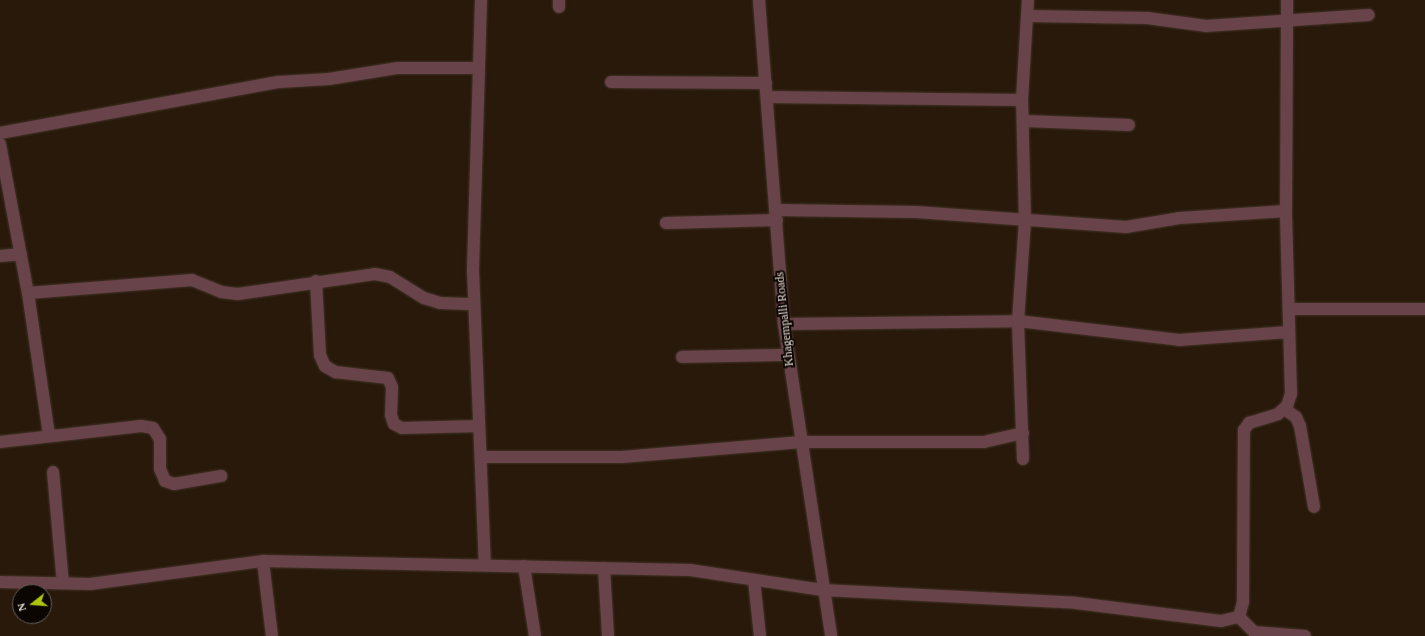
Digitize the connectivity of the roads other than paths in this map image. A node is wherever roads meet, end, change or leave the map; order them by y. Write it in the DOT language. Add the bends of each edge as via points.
graph roads {
  1 [pos="481,0"];
  2 [pos="759,0"];
  3 [pos="1028,0"];
  4 [pos="1287,0"];
  5 [pos="1369,15"];
  6 [pos="1028,16"];
  7 [pos="1287,21"];
  8 [pos="479,68"];
  9 [pos="611,82"];
  10 [pos="766,83"];
  11 [pos="767,97"];
  12 [pos="1022,100"];
  13 [pos="1024,121"];
  14 [pos="1129,125"];
  15 [pos="0,133"];
  16 [pos="0,144"];
  17 [pos="1286,211"];
  18 [pos="776,215"];
  19 [pos="1025,220"];
  20 [pos="666,223"];
  21 [pos="21,254"];
  22 [pos="0,256"];
  23 [pos="316,281"];
  24 [pos="28,293"];
  25 [pos="474,304"];
  26 [pos="1289,309"];
  27 [pos="1425,309"];
  28 [pos="1018,321"];
  29 [pos="784,324"];
  30 [pos="1289,332"];
  31 [pos="788,355"];
  32 [pos="682,357"];
  33 [pos="1284,409"];
  34 [pos="479,426"];
  35 [pos="1023,433"];
  36 [pos="49,435"];
  37 [pos="0,442"];
  38 [pos="801,443"];
  39 [pos="481,457"];
  40 [pos="1023,459"];
  41 [pos="53,472"];
  42 [pos="221,476"];
  43 [pos="1314,507"];
  44 [pos="263,561"];
  45 [pos="485,565"];
  46 [pos="524,566"];
  47 [pos="604,568"];
  48 [pos="754,580"];
  49 [pos="0,582"];
  50 [pos="63,583"];
  51 [pos="823,590"];
  52 [pos="1238,617"];
  53 [pos="272,636"];
  54 [pos="535,636"];
  55 [pos="608,636"];
  56 [pos="760,636"];
  57 [pos="831,636"];
  58 [pos="1305,636"];
  1 -- 8 [label="street"];
  2 -- 10 [label="street, Khagempalli Roads"];
  3 -- 6 [label="street"];
  4 -- 7 [label="street"];
  5 -- 7 [label="street"];
  6 -- 7 [label="street" via="1147,18 1206,26"];
  6 -- 12 [label="street"];
  7 -- 17 [label="street"];
  8 -- 15 [label="street" via="398,68 329,79 279,82"];
  8 -- 25 [label="street"];
  9 -- 10 [label="street"];
  10 -- 11 [label="street, Khagempalli Roads"];
  11 -- 12 [label="street"];
  11 -- 18 [label="street, Khagempalli Roads"];
  12 -- 13 [label="street"];
  13 -- 14 [label="street"];
  13 -- 19 [label="street"];
  16 -- 21 [label="street"];
  17 -- 19 [label="street" via="1180,218 1136,227"];
  17 -- 26 [label="street"];
  18 -- 19 [label="street" via="847,208"];
  18 -- 20 [label="street"];
  18 -- 29 [label="street, Khagempalli Roads"];
  19 -- 28 [label="street"];
  21 -- 22 [label="street"];
  21 -- 24 [label="street"];
  23 -- 24 [label="street" via="238,294 221,292 192,280"];
  23 -- 25 [label="street" via="375,274 390,277 424,298 440,303"];
  23 -- 34 [label="street" via="320,356 325,366 335,372 388,378 392,387 391,415 394,424 402,428"];
  24 -- 36 [label="street"];
  25 -- 34 [label="street"];
  26 -- 27 [label="street"];
  26 -- 30 [label="street"];
  28 -- 29 [label="street"];
  28 -- 30 [label="street" via="1179,340"];
  28 -- 35 [label="street"];
  29 -- 31 [label="street, Khagempalli Roads"];
  30 -- 33 [label="street" via="1291,394"];
  31 -- 32 [label="street"];
  31 -- 38 [label="street, Khagempalli Roads"];
  33 -- 43 [label="street" via="1296,417 1300,426"];
  33 -- 52 [label="street" via="1249,423 1244,430 1243,602"];
  34 -- 39 [label="street"];
  35 -- 38 [label="street" via="984,442"];
  35 -- 40 [label="street"];
  36 -- 37 [label="street"];
  36 -- 42 [label="street" via="141,426 153,428 160,439 160,469 165,481 174,484"];
  38 -- 39 [label="street" via="622,457"];
  38 -- 51 [label="street, Khagempalli Roads"];
  39 -- 45 [label="street"];
  41 -- 50 [label="street"];
  44 -- 45 [label="street"];
  44 -- 50 [label="street" via="90,584"];
  44 -- 53 [label="street"];
  45 -- 46 [label="street"];
  46 -- 47 [label="street"];
  46 -- 54 [label="street"];
  47 -- 48 [label="street" via="690,570"];
  47 -- 55 [label="street"];
  48 -- 51 [label="street"];
  48 -- 56 [label="street"];
  49 -- 50 [label="street"];
  51 -- 52 [label="street" via="1076,603 1221,621"];
  51 -- 57 [label="street, Khagempalli Roads"];
  52 -- 58 [label="street" via="1254,632"];
}
